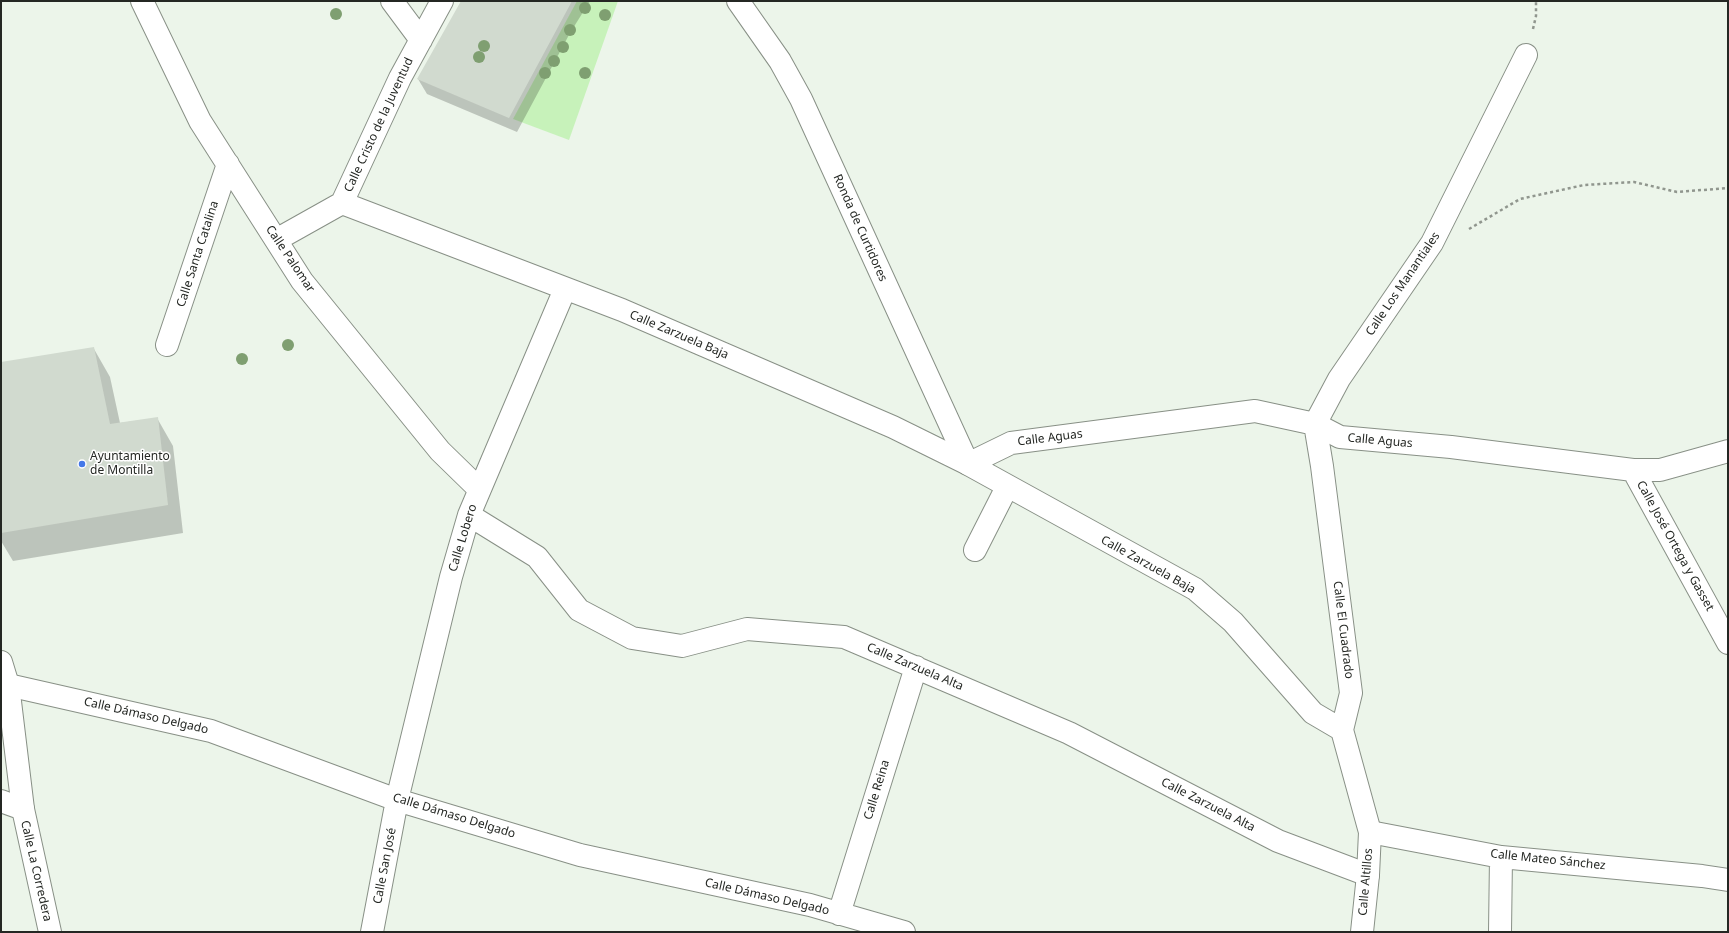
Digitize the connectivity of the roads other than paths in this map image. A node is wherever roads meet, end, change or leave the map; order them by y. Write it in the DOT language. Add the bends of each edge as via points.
graph roads {
  1 [pos="142,1"];
  2 [pos="392,1"];
  3 [pos="442,1"];
  4 [pos="738,1"];
  5 [pos="421,40"];
  6 [pos="1526,55"];
  7 [pos="228,164"];
  8 [pos="342,202"];
  9 [pos="276,240"];
  10 [pos="565,289"];
  11 [pos="167,345"];
  12 [pos="1315,424"];
  13 [pos="1728,451"];
  14 [pos="968,464"];
  15 [pos="1633,470"];
  16 [pos="1007,486"];
  17 [pos="479,489"];
  18 [pos="469,515"];
  19 [pos="975,550"];
  20 [pos="1728,643"];
  21 [pos="1,662"];
  22 [pos="916,667"];
  23 [pos="8,685"];
  24 [pos="1342,730"];
  25 [pos="397,800"];
  26 [pos="1,801"];
  27 [pos="23,809"];
  28 [pos="1370,832"];
  29 [pos="1501,856"];
  30 [pos="1368,875"];
  31 [pos="1728,880"];
  32 [pos="839,914"];
  33 [pos="50,932"];
  34 [pos="372,932"];
  35 [pos="904,932"];
  36 [pos="1362,932"];
  37 [pos="1500,932"];
  1 -- 7 [label="street, Calle Palomar" via="200,121"];
  2 -- 5 [label="street"];
  3 -- 5 [label="street, Calle Cristo de la Juventud"];
  4 -- 14 [label="street, Ronda de Curtidores" via="780,61 801,99"];
  5 -- 8 [label="street, Calle Cristo de la Juventud" via="400,78"];
  6 -- 12 [label="street, Calle Los Manantiales" via="1432,243 1339,380"];
  7 -- 9 [label="street, Calle Palomar"];
  7 -- 11 [label="street, Calle Santa Catalina"];
  8 -- 9 [label="street, Calle Cristo de la Juventud"];
  8 -- 10 [label="street, Calle Zarzuela Baja"];
  9 -- 17 [label="street, Calle Palomar" via="302,281 435,445"];
  10 -- 14 [label="street, Calle Zarzuela Baja" via="622,310 885,424"];
  10 -- 17 [label="street, Calle Lobero"];
  12 -- 14 [label="street, Calle Aguas" via="1255,411 1012,443"];
  12 -- 15 [label="street, Calle Aguas" via="1340,437 1451,447"];
  12 -- 24 [label="street, Calle El Cuadrado" via="1351,693"];
  13 -- 15 [label="street, Calle Aguas" via="1660,470"];
  14 -- 16 [label="street, Calle Zarzuela Baja"];
  15 -- 20 [label="street, Calle José Ortega y Gasset"];
  16 -- 19 [label="street"];
  16 -- 24 [label="street, Calle Zarzuela Baja" via="1195,589 1233,622 1313,713"];
  17 -- 18 [label="street, Calle Lobero"];
  18 -- 22 [label="street, Calle Zarzuela Alta" via="537,557 579,610 632,638 682,646 747,629 844,637"];
  18 -- 25 [label="street, Calle Lobero" via="451,577"];
  21 -- 23 [label="street, Calle La Corredera"];
  22 -- 30 [label="street, Calle Zarzuela Alta" via="1069,733 1278,841"];
  22 -- 32 [label="street, Calle Reina"];
  23 -- 25 [label="street, Calle Dámaso Delgado" via="211,731"];
  23 -- 27 [label="street, Calle La Corredera"];
  24 -- 28 [label="street, Calle El Cuadrado"];
  25 -- 32 [label="street, Calle Dámaso Delgado" via="580,855 810,905"];
  25 -- 34 [label="street, Calle San José"];
  26 -- 27 [label="street"];
  27 -- 33 [label="street, Calle La Corredera"];
  28 -- 29 [label="street, Calle Mateo Sánchez"];
  28 -- 30 [label="street, Calle Altillos"];
  29 -- 31 [label="street, Calle Mateo Sánchez"];
  29 -- 37 [label="street"];
  30 -- 36 [label="street, Calle Altillos"];
  32 -- 35 [label="street, Calle Dámaso Delgado"];
}
